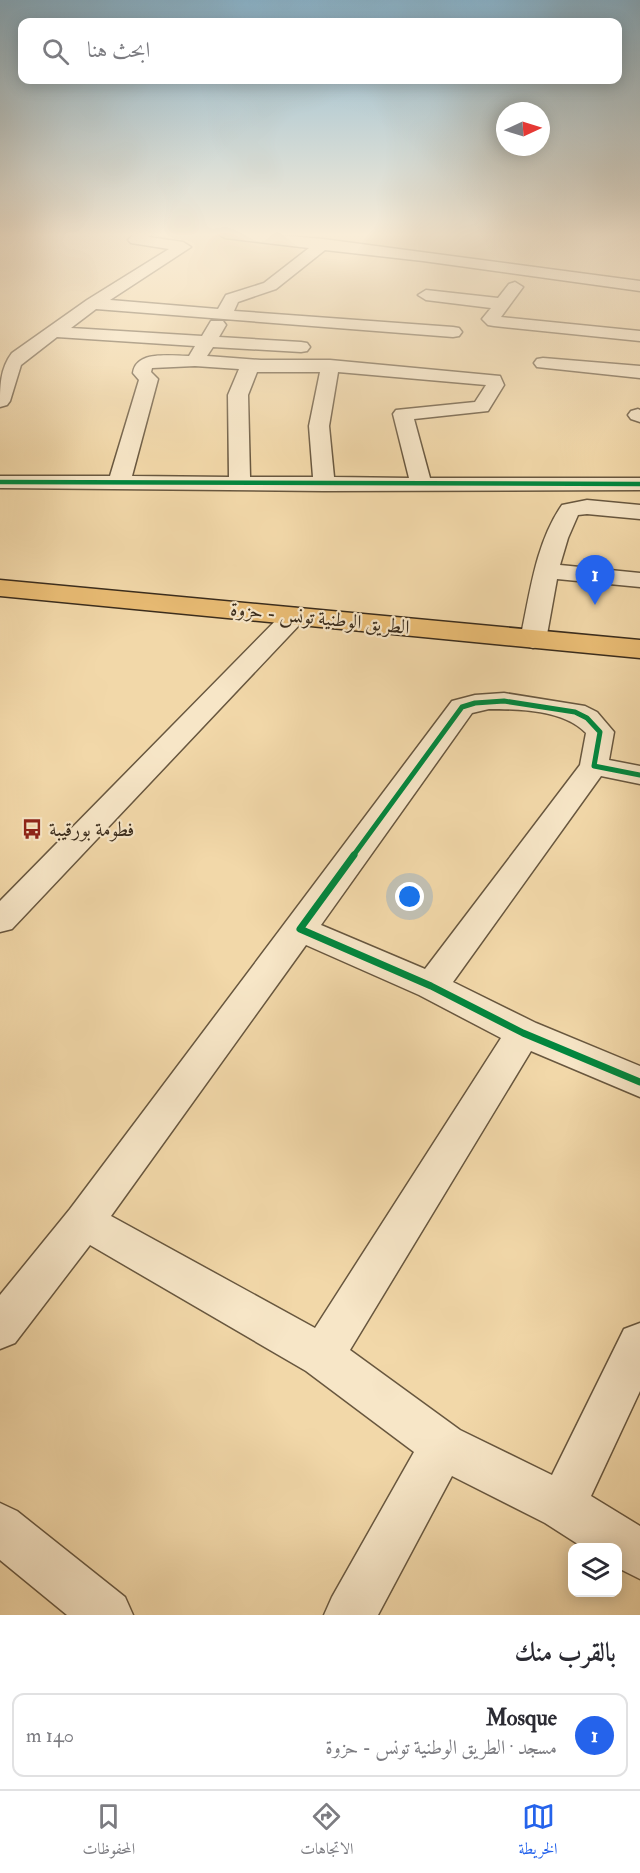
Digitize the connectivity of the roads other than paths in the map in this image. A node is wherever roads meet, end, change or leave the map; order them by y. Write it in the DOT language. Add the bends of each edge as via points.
graph roads {
  1 [pos="86,309"];
  2 [pos="157,309"];
  3 [pos="226,309"];
  4 [pos="499,309"];
  5 [pos="224,315"];
  6 [pos="56,332"];
  7 [pos="453,332"];
  8 [pos="640,336"];
  9 [pos="207,340"];
  10 [pos="362,351"];
  11 [pos="323,354"];
  12 [pos="195,361"];
  13 [pos="543,363"];
  14 [pos="257,365"];
  15 [pos="391,371"];
  16 [pos="640,372"];
  17 [pos="0,400"];
  18 [pos="403,414"];
  19 [pos="0,482"];
  20 [pos="118,483"];
  21 [pos="420,483"];
  22 [pos="240,484"];
  23 [pos="640,484"];
  24 [pos="324,485"];
  25 [pos="640,512"];
  26 [pos="548,571"];
  27 [pos="640,580"];
  28 [pos="0,588"];
  29 [pos="295,615"];
  30 [pos="533,640"];
  31 [pos="640,649"];
  32 [pos="594,766"];
  33 [pos="640,775"];
  34 [pos="0,921"];
  35 [pos="300,929"];
  36 [pos="431,986"];
  37 [pos="523,1033"];
  38 [pos="640,1083"];
  39 [pos="84,1221"];
  40 [pos="0,1329"];
  41 [pos="640,1343"];
  42 [pos="322,1356"];
  43 [pos="443,1446"];
  44 [pos="562,1506"];
  45 [pos="0,1528"];
  46 [pos="640,1554"];
  47 [pos="107,1615"];
  48 [pos="350,1615"];
  1 -- 6 [label="street"];
  2 -- 5 [label="street"];
  3 -- 5 [label="street"];
  4 -- 8 [label="street" via="494,321"];
  5 -- 7 [label="street"];
  5 -- 9 [label="street"];
  6 -- 9 [label="street"];
  6 -- 17 [label="street" via="12,364"];
  9 -- 11 [label="street"];
  9 -- 12 [label="street"];
  10 -- 11 [label="street"];
  11 -- 14 [label="street"];
  11 -- 15 [label="street"];
  11 -- 24 [label="street" via="319,426"];
  12 -- 14 [label="street"];
  12 -- 20 [label="street" via="143,365 142,373 149,379"];
  13 -- 16 [label="street"];
  14 -- 22 [label="street" via="249,368 238,395"];
  15 -- 18 [label="street"];
  15 -- 18 [label="street" via="493,380 498,396 476,408"];
  18 -- 21 [label="street"];
  19 -- 20 [label="street"];
  20 -- 22 [label="street"];
  21 -- 23 [label="street"];
  21 -- 24 [label="street"];
  22 -- 24 [label="street"];
  25 -- 26 [label="street" via="587,507 570,510 563,519"];
  26 -- 27 [label="street"];
  26 -- 30 [label="street"];
  28 -- 29 [label="main road, الطريق الوطنية تونس - حزوة"];
  29 -- 30 [label="main road, الطريق الوطنية تونس - حزوة"];
  29 -- 34 [label="street"];
  30 -- 31 [label="main road, الطريق الوطنية تونس - حزوة"];
  32 -- 33 [label="street"];
  32 -- 35 [label="street" via="600,732 575,712 492,700 462,707"];
  32 -- 36 [label="street"];
  35 -- 36 [label="street"];
  35 -- 39 [label="street"];
  36 -- 37 [label="street"];
  37 -- 38 [label="street"];
  37 -- 42 [label="street"];
  39 -- 40 [label="street"];
  39 -- 42 [label="street"];
  41 -- 44 [label="street"];
  42 -- 43 [label="street"];
  43 -- 44 [label="street"];
  43 -- 48 [label="street"];
  44 -- 46 [label="street"];
  45 -- 47 [label="street"];
}
